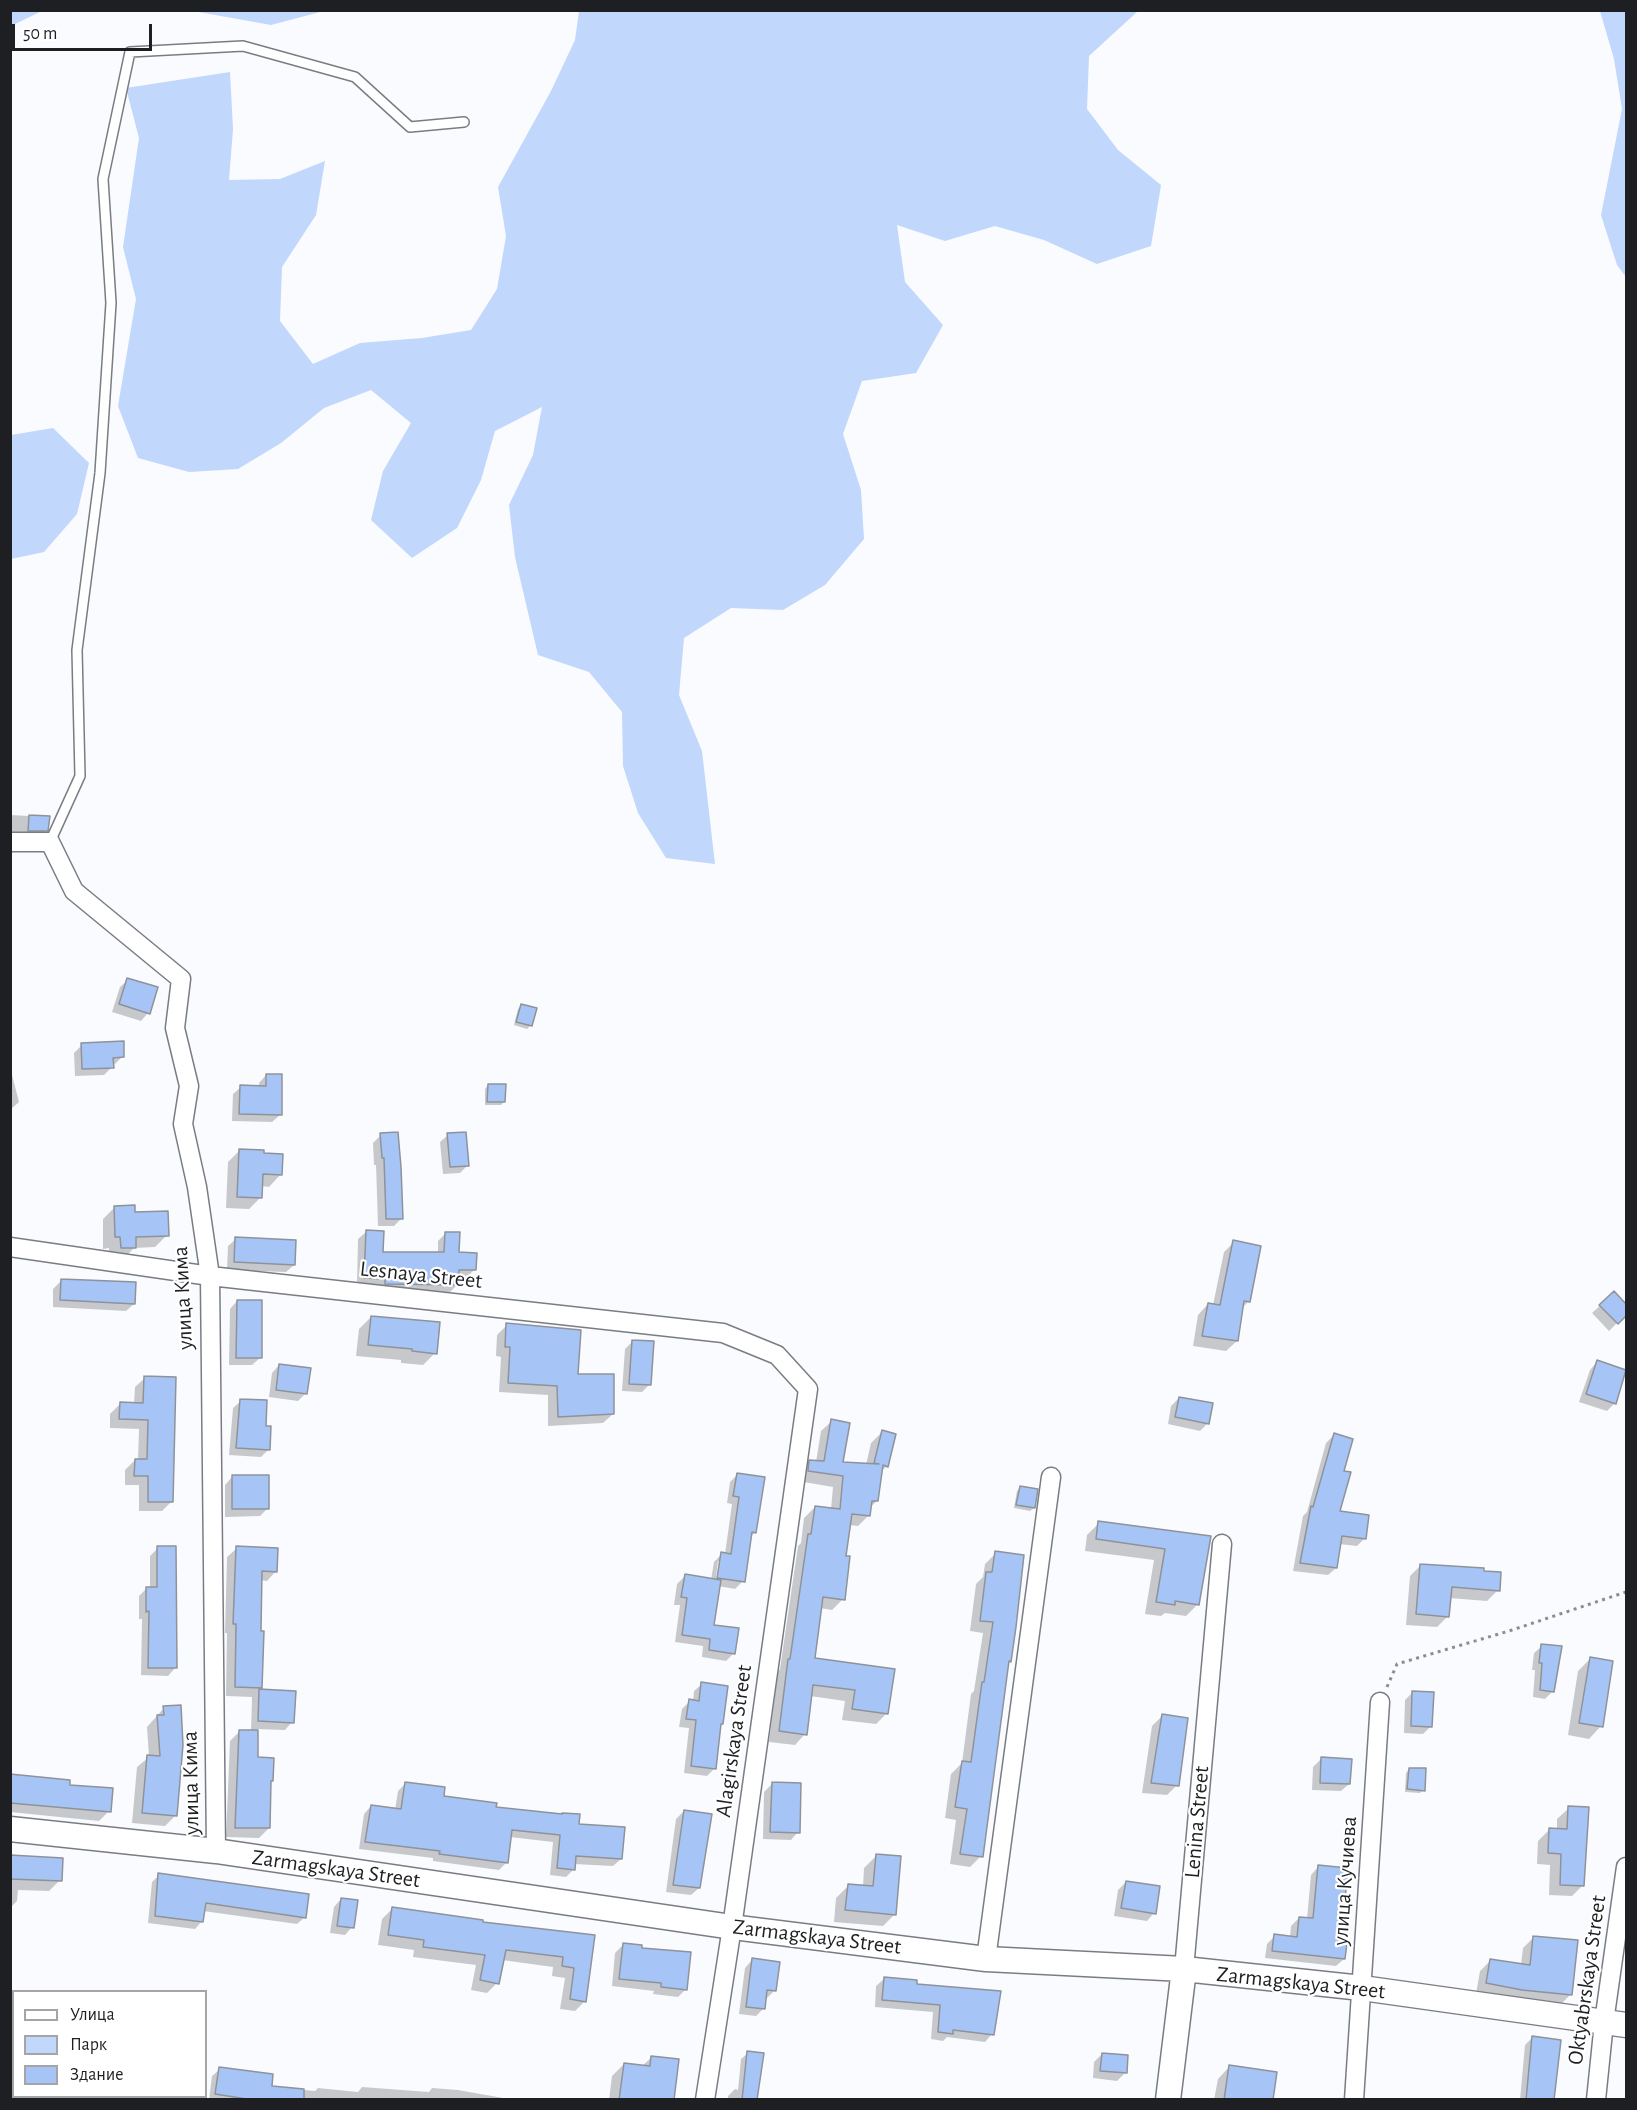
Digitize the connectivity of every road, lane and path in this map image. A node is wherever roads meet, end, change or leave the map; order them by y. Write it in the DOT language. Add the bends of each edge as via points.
graph roads {
  1 [pos="464,122"];
  2 [pos="10,842"];
  3 [pos="50,842"];
  4 [pos="10,1247"];
  5 [pos="210,1276"];
  6 [pos="808,1389"];
  7 [pos="1051,1477"];
  8 [pos="1222,1544"];
  9 [pos="1626,1592"];
  10 [pos="1380,1702"];
  11 [pos="10,1829"];
  12 [pos="216,1851"];
  13 [pos="1626,1867"];
  14 [pos="732,1927"];
  15 [pos="986,1959"];
  16 [pos="1184,1970"];
  17 [pos="1362,1989"];
  18 [pos="1615,2024"];
  19 [pos="705,2100"];
  20 [pos="1168,2100"];
  21 [pos="1354,2100"];
  22 [pos="1596,2100"];
  1 -- 3 [label="lane" via="410,127 355,77 243,46 130,52 103,179 111,303 100,473 76,650 80,776"];
  2 -- 3 [label="street"];
  3 -- 5 [label="street, улица Кима" via="74,891 181,979 175,1028 189,1086 183,1124"];
  4 -- 5 [label="street, Lesnaya Street"];
  5 -- 6 [label="street, Lesnaya Street" via="723,1333 777,1355"];
  5 -- 12 [label="street, улица Кима"];
  6 -- 14 [label="street, Alagirskaya Street"];
  7 -- 15 [label="street"];
  8 -- 16 [label="street, Lenina Street"];
  9 -- 10 [label="path" via="1397,1664"];
  10 -- 17 [label="street, улица Кучиева"];
  11 -- 12 [label="street, Zarmagskaya Street"];
  12 -- 14 [label="street, Zarmagskaya Street"];
  13 -- 18 [label="street, Oktyabrskaya Street"];
  14 -- 15 [label="street, Zarmagskaya Street"];
  14 -- 19 [label="street, Alagirskaya Street"];
  15 -- 16 [label="street, Zarmagskaya Street"];
  16 -- 17 [label="street, Zarmagskaya Street"];
  16 -- 20 [label="street, Lenina Street"];
  17 -- 18 [label="street, Zarmagskaya Street"];
  17 -- 21 [label="street, улица Кучиева"];
  18 -- 22 [label="street, Oktyabrskaya Street"];
}
